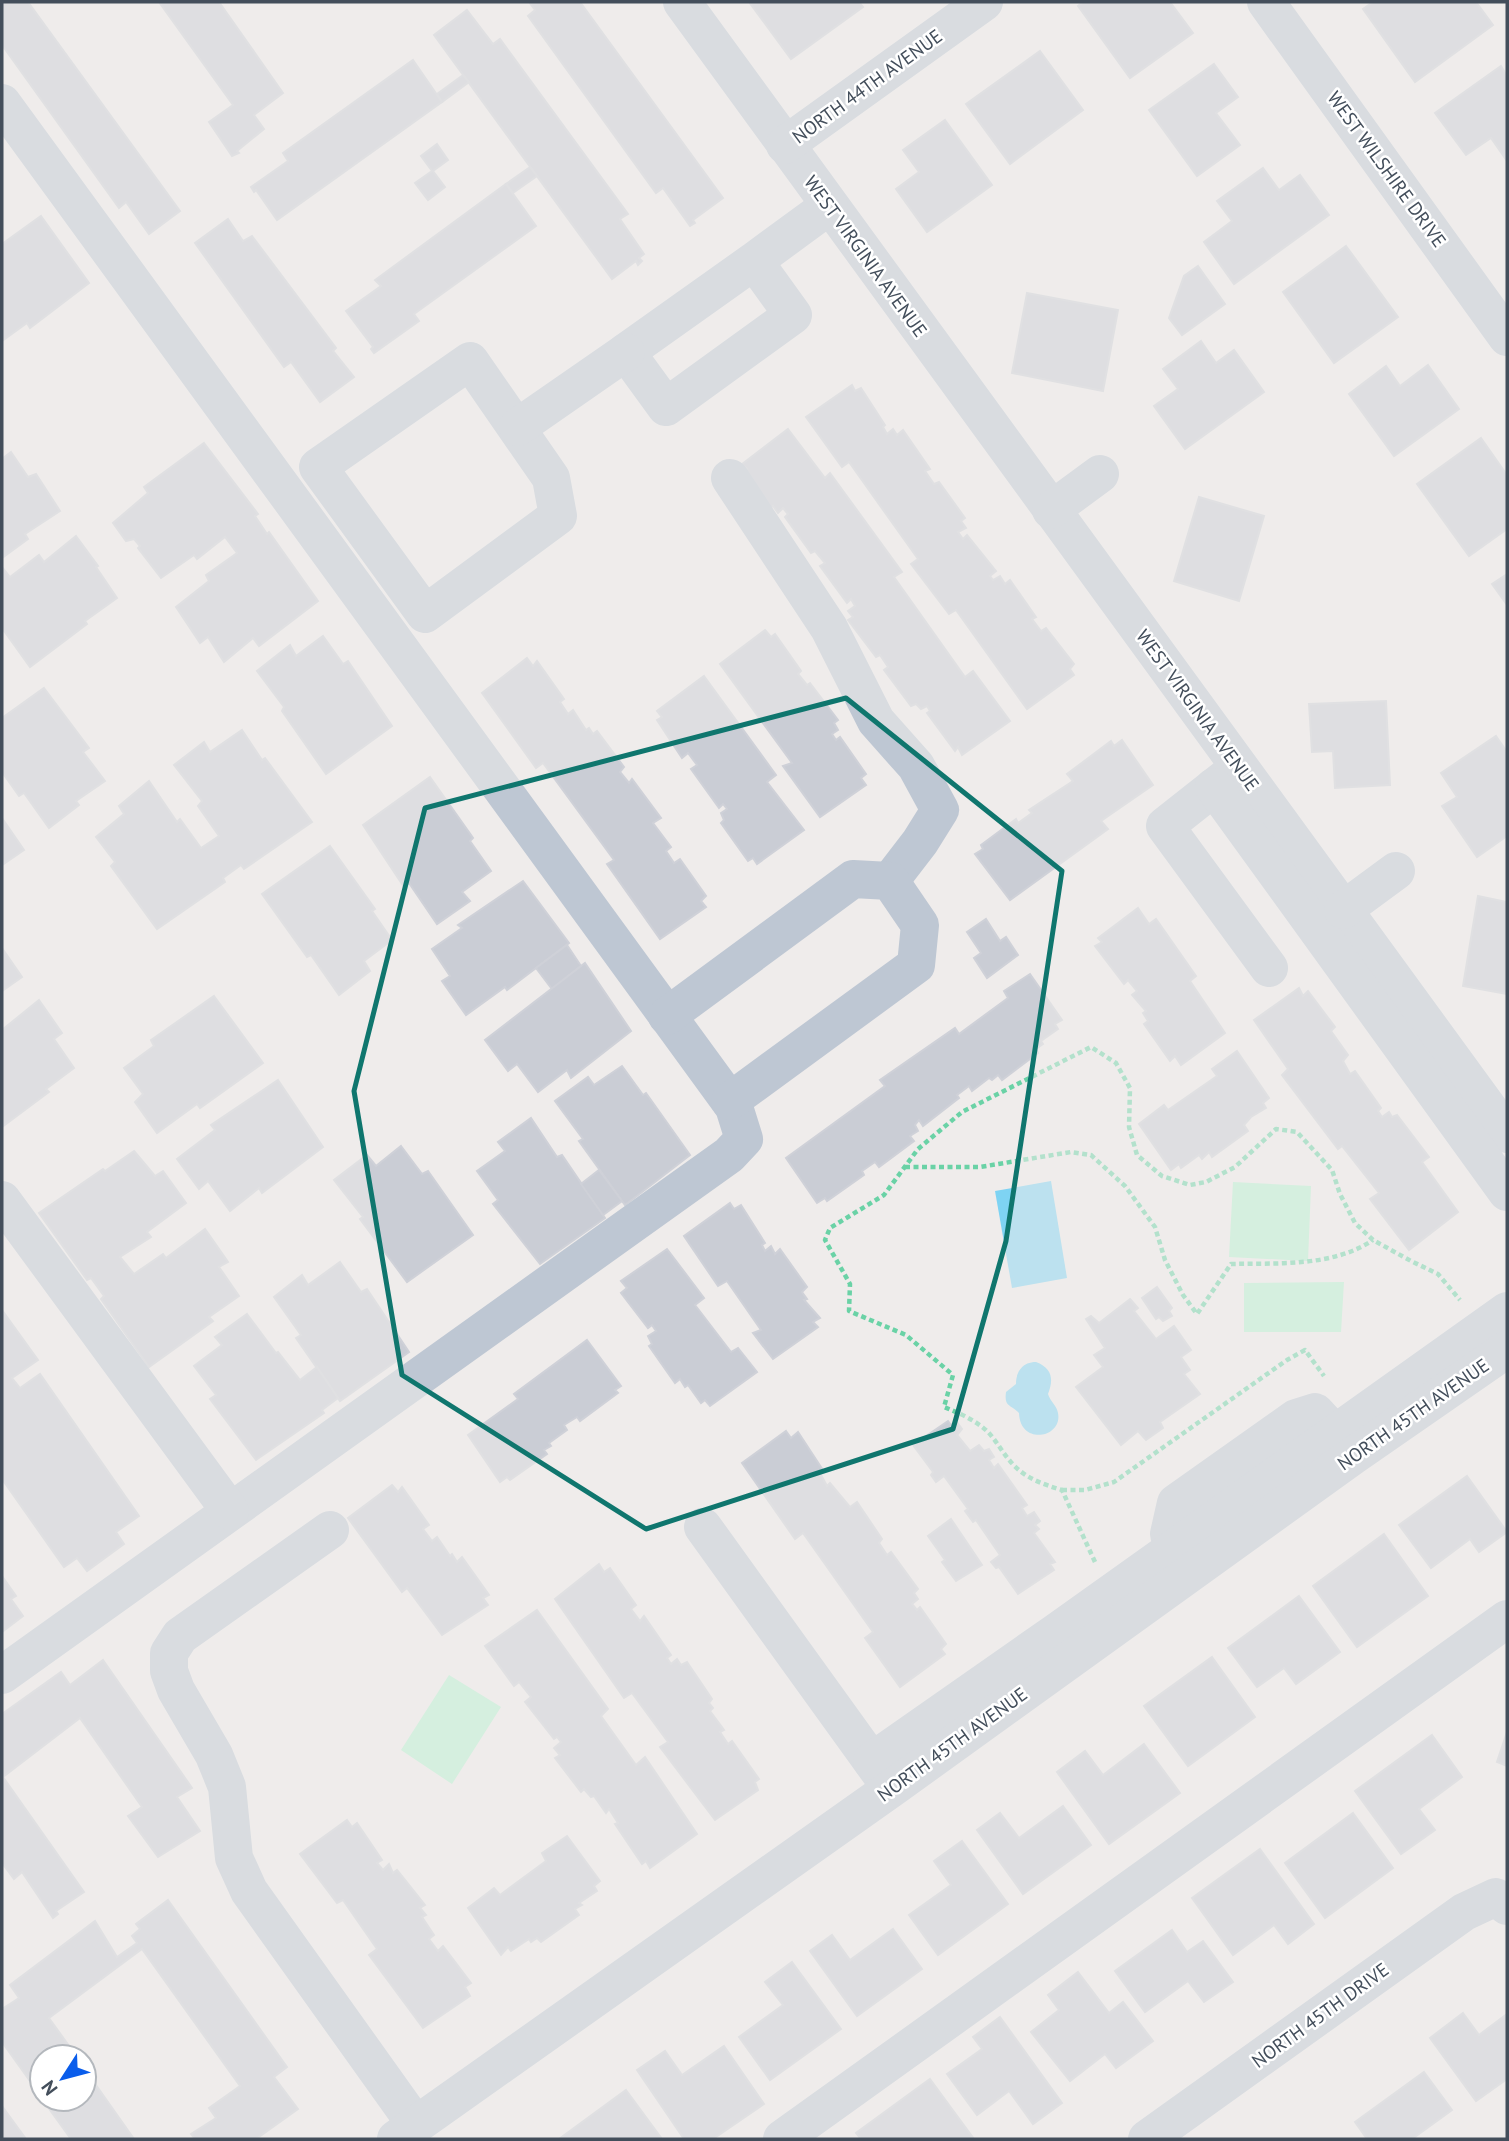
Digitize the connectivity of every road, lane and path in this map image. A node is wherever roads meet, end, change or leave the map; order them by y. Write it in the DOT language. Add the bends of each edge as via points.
graph roads {
  1 [pos="682,2"];
  2 [pos="984,2"];
  3 [pos="1266,2"];
  4 [pos="2,103"];
  5 [pos="785,145"];
  6 [pos="829,206"];
  7 [pos="754,261"];
  8 [pos="1507,337"];
  9 [pos="626,352"];
  10 [pos="518,427"];
  11 [pos="1100,474"];
  12 [pos="730,478"];
  13 [pos="1051,510"];
  14 [pos="1227,777"];
  15 [pos="1396,871"];
  16 [pos="890,881"];
  17 [pos="1343,910"];
  18 [pos="1269,968"];
  19 [pos="667,1016"];
  20 [pos="730,1101"];
  21 [pos="1507,1134"];
  22 [pos="905,1167"];
  23 [pos="1507,1192"];
  24 [pos="2,1200"];
  25 [pos="1373,1240"];
  26 [pos="1499,1330"];
  27 [pos="1347,1435"];
  28 [pos="1062,1490"];
  29 [pos="229,1511"];
  30 [pos="703,1527"];
  31 [pos="330,1530"];
  32 [pos="1185,1558"];
  33 [pos="1095,1604"];
  34 [pos="1507,1619"];
  35 [pos="2,1675"];
  36 [pos="882,1774"];
  37 [pos="1502,1901"];
  38 [pos="406,2132"];
  39 [pos="782,2139"];
  40 [pos="1147,2139"];
  1 -- 5 [label="street, WEST VIRGINIA AVENUE"];
  2 -- 5 [label="street, NORTH 44TH AVENUE"];
  3 -- 8 [label="street, WEST WILSHIRE DRIVE"];
  4 -- 19 [label="street"];
  5 -- 6 [label="street, WEST VIRGINIA AVENUE"];
  6 -- 7 [label="street"];
  6 -- 13 [label="street, WEST VIRGINIA AVENUE"];
  7 -- 9 [label="street"];
  7 -- 9 [label="street" via="793,315 666,407"];
  9 -- 10 [label="street"];
  10 -- 10 [label="street" via="551,478 558,516 425,614 318,467 470,360"];
  11 -- 13 [label="street"];
  12 -- 16 [label="street" via="830,628 876,721 916,766 940,810"];
  13 -- 14 [label="street, WEST VIRGINIA AVENUE"];
  14 -- 17 [label="street, WEST VIRGINIA AVENUE"];
  14 -- 18 [label="street" via="1165,826"];
  14 -- 23 [label="street"];
  15 -- 17 [label="street"];
  16 -- 19 [label="street" via="853,879"];
  16 -- 20 [label="street" via="920,925 916,965"];
  17 -- 21 [label="street, WEST VIRGINIA AVENUE"];
  19 -- 20 [label="street"];
  20 -- 29 [label="street" via="744,1139 729,1155"];
  22 -- 25 [label="path" via="980,1167 1071,1152 1091,1155 1125,1186 1156,1227 1165,1260 1196,1314 1231,1264 1308,1262 1361,1248"];
  22 -- 25 [label="path" via="918,1149 962,1112 1091,1047 1116,1063 1129,1088 1129,1127 1137,1155 1161,1176 1190,1185 1206,1182 1235,1167 1276,1129 1297,1132 1332,1170 1356,1223"];
  22 -- 28 [label="path" via="884,1195 830,1228 825,1240 850,1284 849,1311 906,1335 953,1376 944,1407 986,1430 1023,1474"];
  24 -- 29 [label="street"];
  25 -- 26 [label="path" via="1437,1273"];
  26 -- 27 [label="street, NORTH 45TH AVENUE"];
  27 -- 28 [label="path" via="1305,1350 1114,1482 1086,1490"];
  27 -- 32 [label="street, NORTH 45TH AVENUE"];
  27 -- 32 [label="street" via="1315,1412 1296,1418 1176,1503 1169,1534"];
  28 -- 33 [label="path" via="1095,1562"];
  29 -- 35 [label="street"];
  30 -- 36 [label="street"];
  31 -- 38 [label="street" via="180,1636 169,1653 169,1671 227,1787 234,1858 249,1891"];
  32 -- 33 [label="street"];
  32 -- 36 [label="street, NORTH 45TH AVENUE"];
  33 -- 36 [label="street"];
  34 -- 39 [label="street"];
  36 -- 38 [label="street, NORTH 45TH AVENUE"];
  37 -- 40 [label="street, NORTH 45TH DRIVE" via="1464,1912"];
}
